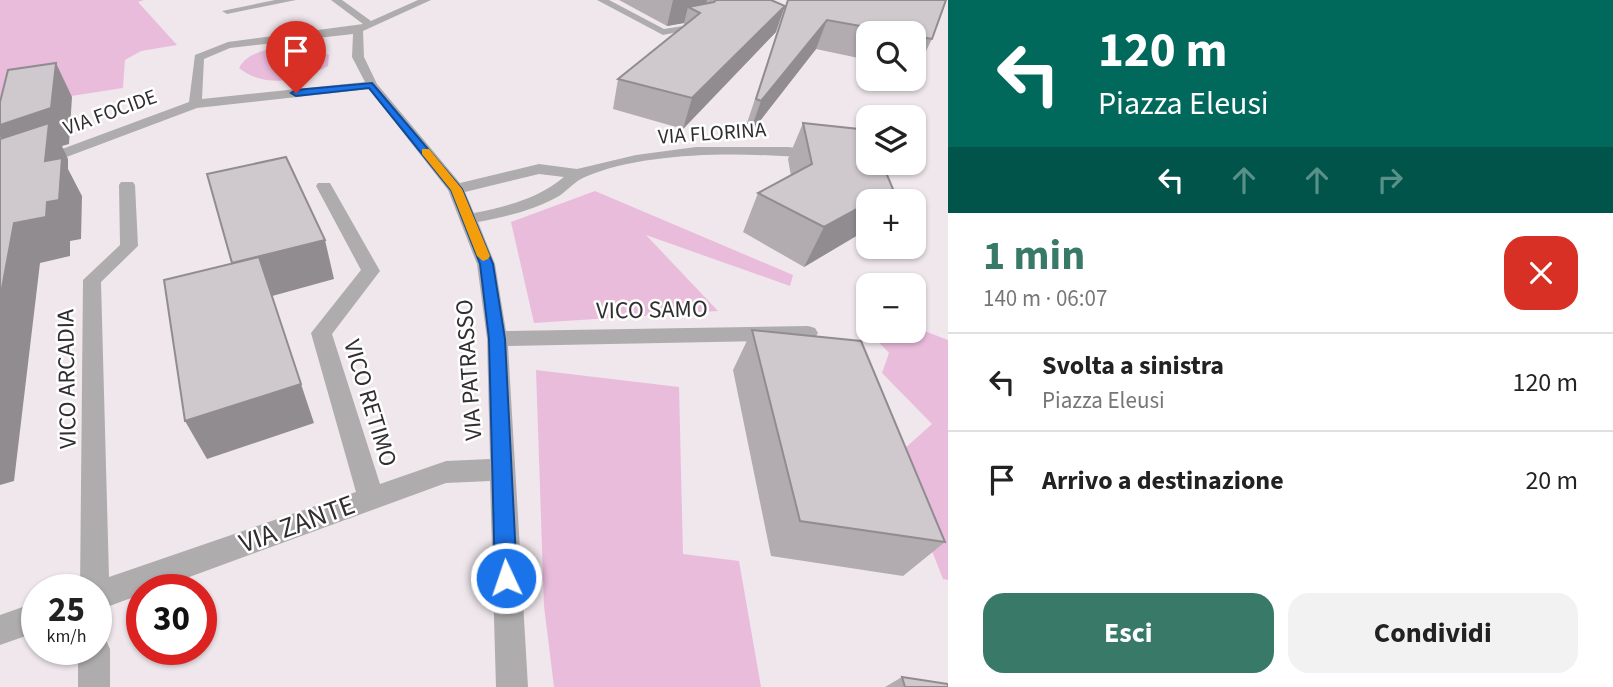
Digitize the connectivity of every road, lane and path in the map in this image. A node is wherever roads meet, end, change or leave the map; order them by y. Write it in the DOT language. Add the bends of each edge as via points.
graph roads {
  1 [pos="290,0"];
  2 [pos="336,0"];
  3 [pos="426,0"];
  4 [pos="602,0"];
  5 [pos="227,11"];
  6 [pos="370,25"];
  7 [pos="702,26"];
  8 [pos="358,30"];
  9 [pos="372,85"];
  10 [pos="195,104"];
  11 [pos="838,158"];
  12 [pos="577,174"];
  13 [pos="0,177"];
  14 [pos="127,185"];
  15 [pos="324,186"];
  16 [pos="456,189"];
  17 [pos="469,219"];
  18 [pos="808,333"];
  19 [pos="497,339"];
  20 [pos="501,469"];
  21 [pos="371,498"];
  22 [pos="95,574"];
  23 [pos="112,590"];
  24 [pos="21,623"];
  25 [pos="0,630"];
  26 [pos="94,665"];
  27 [pos="94,687"];
  28 [pos="512,687"];
  1 -- 5 [label="street"];
  2 -- 6 [label="street"];
  3 -- 6 [label="street"];
  4 -- 7 [label="street" via="663,33"];
  6 -- 8 [label="street"];
  8 -- 9 [label="street, VIA PATRASSO" via="358,57"];
  8 -- 10 [label="street" via="228,45 199,57"];
  9 -- 10 [label="street, VIA FOCIDE"];
  9 -- 16 [label="street, VIA PATRASSO"];
  10 -- 13 [label="street, VIA FOCIDE"];
  11 -- 12 [label="street, VIA FLORINA" via="774,149 696,151"];
  12 -- 16 [label="street, VIA FLORINA" via="538,169"];
  12 -- 17 [label="street, VIA FLORINA" via="559,191 503,213"];
  14 -- 22 [label="street, VICO ARCADIA" via="129,246 92,280"];
  15 -- 21 [label="street, VICO RETIMO" via="371,271 321,333"];
  16 -- 17 [label="street, VIA PATRASSO"];
  17 -- 19 [label="street, VIA PATRASSO" via="486,264"];
  18 -- 19 [label="street, VICO SAMO"];
  19 -- 20 [label="street, VIA PATRASSO"];
  20 -- 21 [label="street, VIA ZANTE" via="446,471"];
  20 -- 28 [label="street, VIA PATRASSO"];
  21 -- 23 [label="street, VIA ZANTE"];
  24 -- 25 [label="street"];
  26 -- 27 [label="street"];
}
